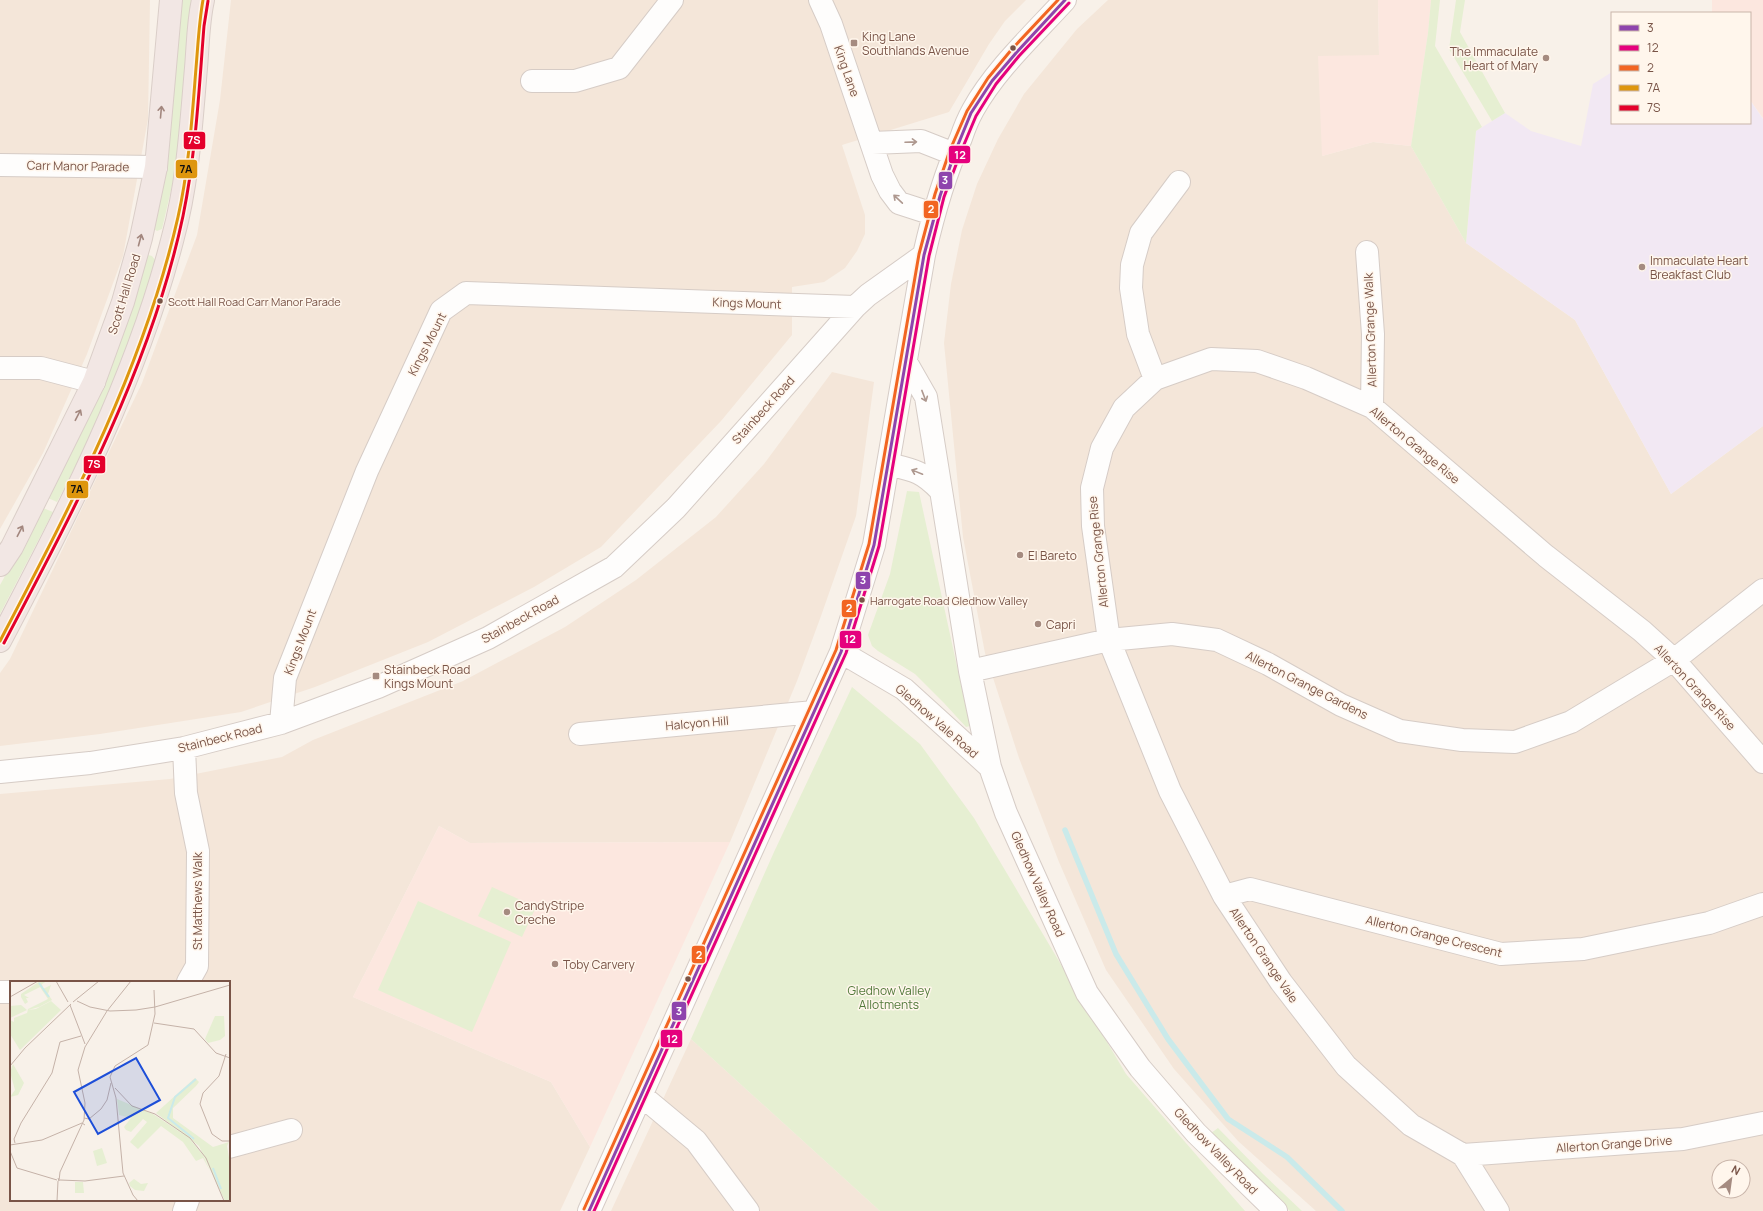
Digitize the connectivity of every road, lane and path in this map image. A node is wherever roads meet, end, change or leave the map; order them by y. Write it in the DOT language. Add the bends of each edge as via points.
graph roads {
  1 [pos="171,0"];
  2 [pos="203,0"];
  3 [pos="672,0"];
  4 [pos="820,0"];
  5 [pos="1065,0"];
  6 [pos="532,81"];
  7 [pos="872,143"];
  8 [pos="954,154"];
  9 [pos="0,165"];
  10 [pos="156,167"];
  11 [pos="1179,182"];
  12 [pos="933,214"];
  13 [pos="1367,252"];
  14 [pos="924,255"];
  15 [pos="855,307"];
  16 [pos="906,362"];
  17 [pos="0,368"];
  18 [pos="1155,379"];
  19 [pos="94,382"];
  20 [pos="1372,407"];
  21 [pos="888,464"];
  22 [pos="940,490"];
  23 [pos="0,565"];
  24 [pos="1763,590"];
  25 [pos="1109,640"];
  26 [pos="0,641"];
  27 [pos="841,652"];
  28 [pos="1674,660"];
  29 [pos="970,670"];
  30 [pos="814,712"];
  31 [pos="281,722"];
  32 [pos="580,734"];
  33 [pos="184,748"];
  34 [pos="1763,762"];
  35 [pos="990,767"];
  36 [pos="2,771"];
  37 [pos="1224,896"];
  38 [pos="1763,904"];
  39 [pos="189,981"];
  40 [pos="642,1096"];
  41 [pos="1763,1124"];
  42 [pos="291,1130"];
  43 [pos="230,1147"];
  44 [pos="1463,1155"];
  45 [pos="188,1201"];
  46 [pos="184,1211"];
  47 [pos="589,1211"];
  48 [pos="748,1211"];
  49 [pos="1276,1211"];
  50 [pos="1498,1211"];
  10 -- 1 [label="highway, Scott Hall Road, one-way"];
  2 -- 26 [label="highway" via="186,174 174,236 151,312 99,445"];
  3 -- 6 [label="street" via="619,68 575,81"];
  4 -- 7 [label="street, King Lane" via="831,24"];
  5 -- 8 [label="street" via="986,91 972,111"];
  7 -- 8 [label="street, one-way" via="921,142"];
  12 -- 7 [label="street, King Lane, one-way" via="899,202 882,175"];
  8 -- 12 [label="street"];
  9 -- 10 [label="street, Carr Manor Parade"];
  19 -- 10 [label="highway, Scott Hall Road, one-way" via="125,296 141,238"];
  11 -- 18 [label="street" via="1141,233 1132,266 1131,288 1138,334"];
  12 -- 14 [label="street"];
  13 -- 20 [label="street, Allerton Grange Walk" via="1372,334"];
  14 -- 15 [label="street, Stainbeck Road"];
  14 -- 16 [label="street"];
  15 -- 31 [label="street, Stainbeck Road" via="676,508 614,566 488,638 378,687"];
  15 -- 31 [label="street, Kings Mount" via="466,293 441,311 367,471 285,678"];
  16 -- 21 [label="street"];
  16 -- 22 [label="street, Gledhow Valley Road, one-way" via="926,397"];
  17 -- 19 [label="street" via="42,368"];
  18 -- 20 [label="street, Allerton Grange Rise" via="1211,359 1257,361 1306,378"];
  18 -- 25 [label="street, Allerton Grange Rise" via="1124,408 1102,448 1092,488 1093,526"];
  23 -- 19 [label="highway, Scott Hall Road, one-way" via="12,548"];
  20 -- 28 [label="street, Allerton Grange Rise" via="1546,556 1611,606"];
  22 -- 21 [label="street, one-way" via="918,471"];
  21 -- 27 [label="street" via="874,545"];
  22 -- 29 [label="street, Gledhow Valley Road"];
  24 -- 28 [label="street, Allerton Grange Gardens"];
  25 -- 28 [label="street, Allerton Grange Gardens" via="1172,634 1217,640 1268,664 1340,705 1400,731 1462,740 1515,742 1571,722"];
  25 -- 29 [label="street, Allerton Grange Gardens"];
  25 -- 37 [label="street, Allerton Grange Vale" via="1170,791"];
  27 -- 30 [label="street"];
  27 -- 35 [label="street, Gledhow Vale Road" via="904,689"];
  28 -- 34 [label="street, Allerton Grange Rise"];
  29 -- 35 [label="street, Gledhow Valley Road"];
  30 -- 32 [label="street, Halcyon Hill"];
  30 -- 40 [label="street"];
  31 -- 33 [label="street, Stainbeck Road"];
  33 -- 36 [label="street, Stainbeck Road" via="90,763"];
  33 -- 39 [label="street, St Matthews Walk" via="186,793 198,851 197,966"];
  35 -- 49 [label="street, Gledhow Valley Road" via="1006,813 1088,993 1140,1068 1196,1133"];
  37 -- 38 [label="street, Allerton Grange Crescent" via="1250,889 1501,954 1584,949 1709,922"];
  37 -- 44 [label="street, Allerton Grange Vale" via="1281,982 1346,1066 1411,1125"];
  40 -- 47 [label="street"];
  40 -- 48 [label="street" via="696,1141"];
  41 -- 44 [label="street, Allerton Grange Drive" via="1683,1139"];
  42 -- 43 [label="street"];
  44 -- 50 [label="street, Allerton Grange Vale"];
  45 -- 46 [label="street"];
}
